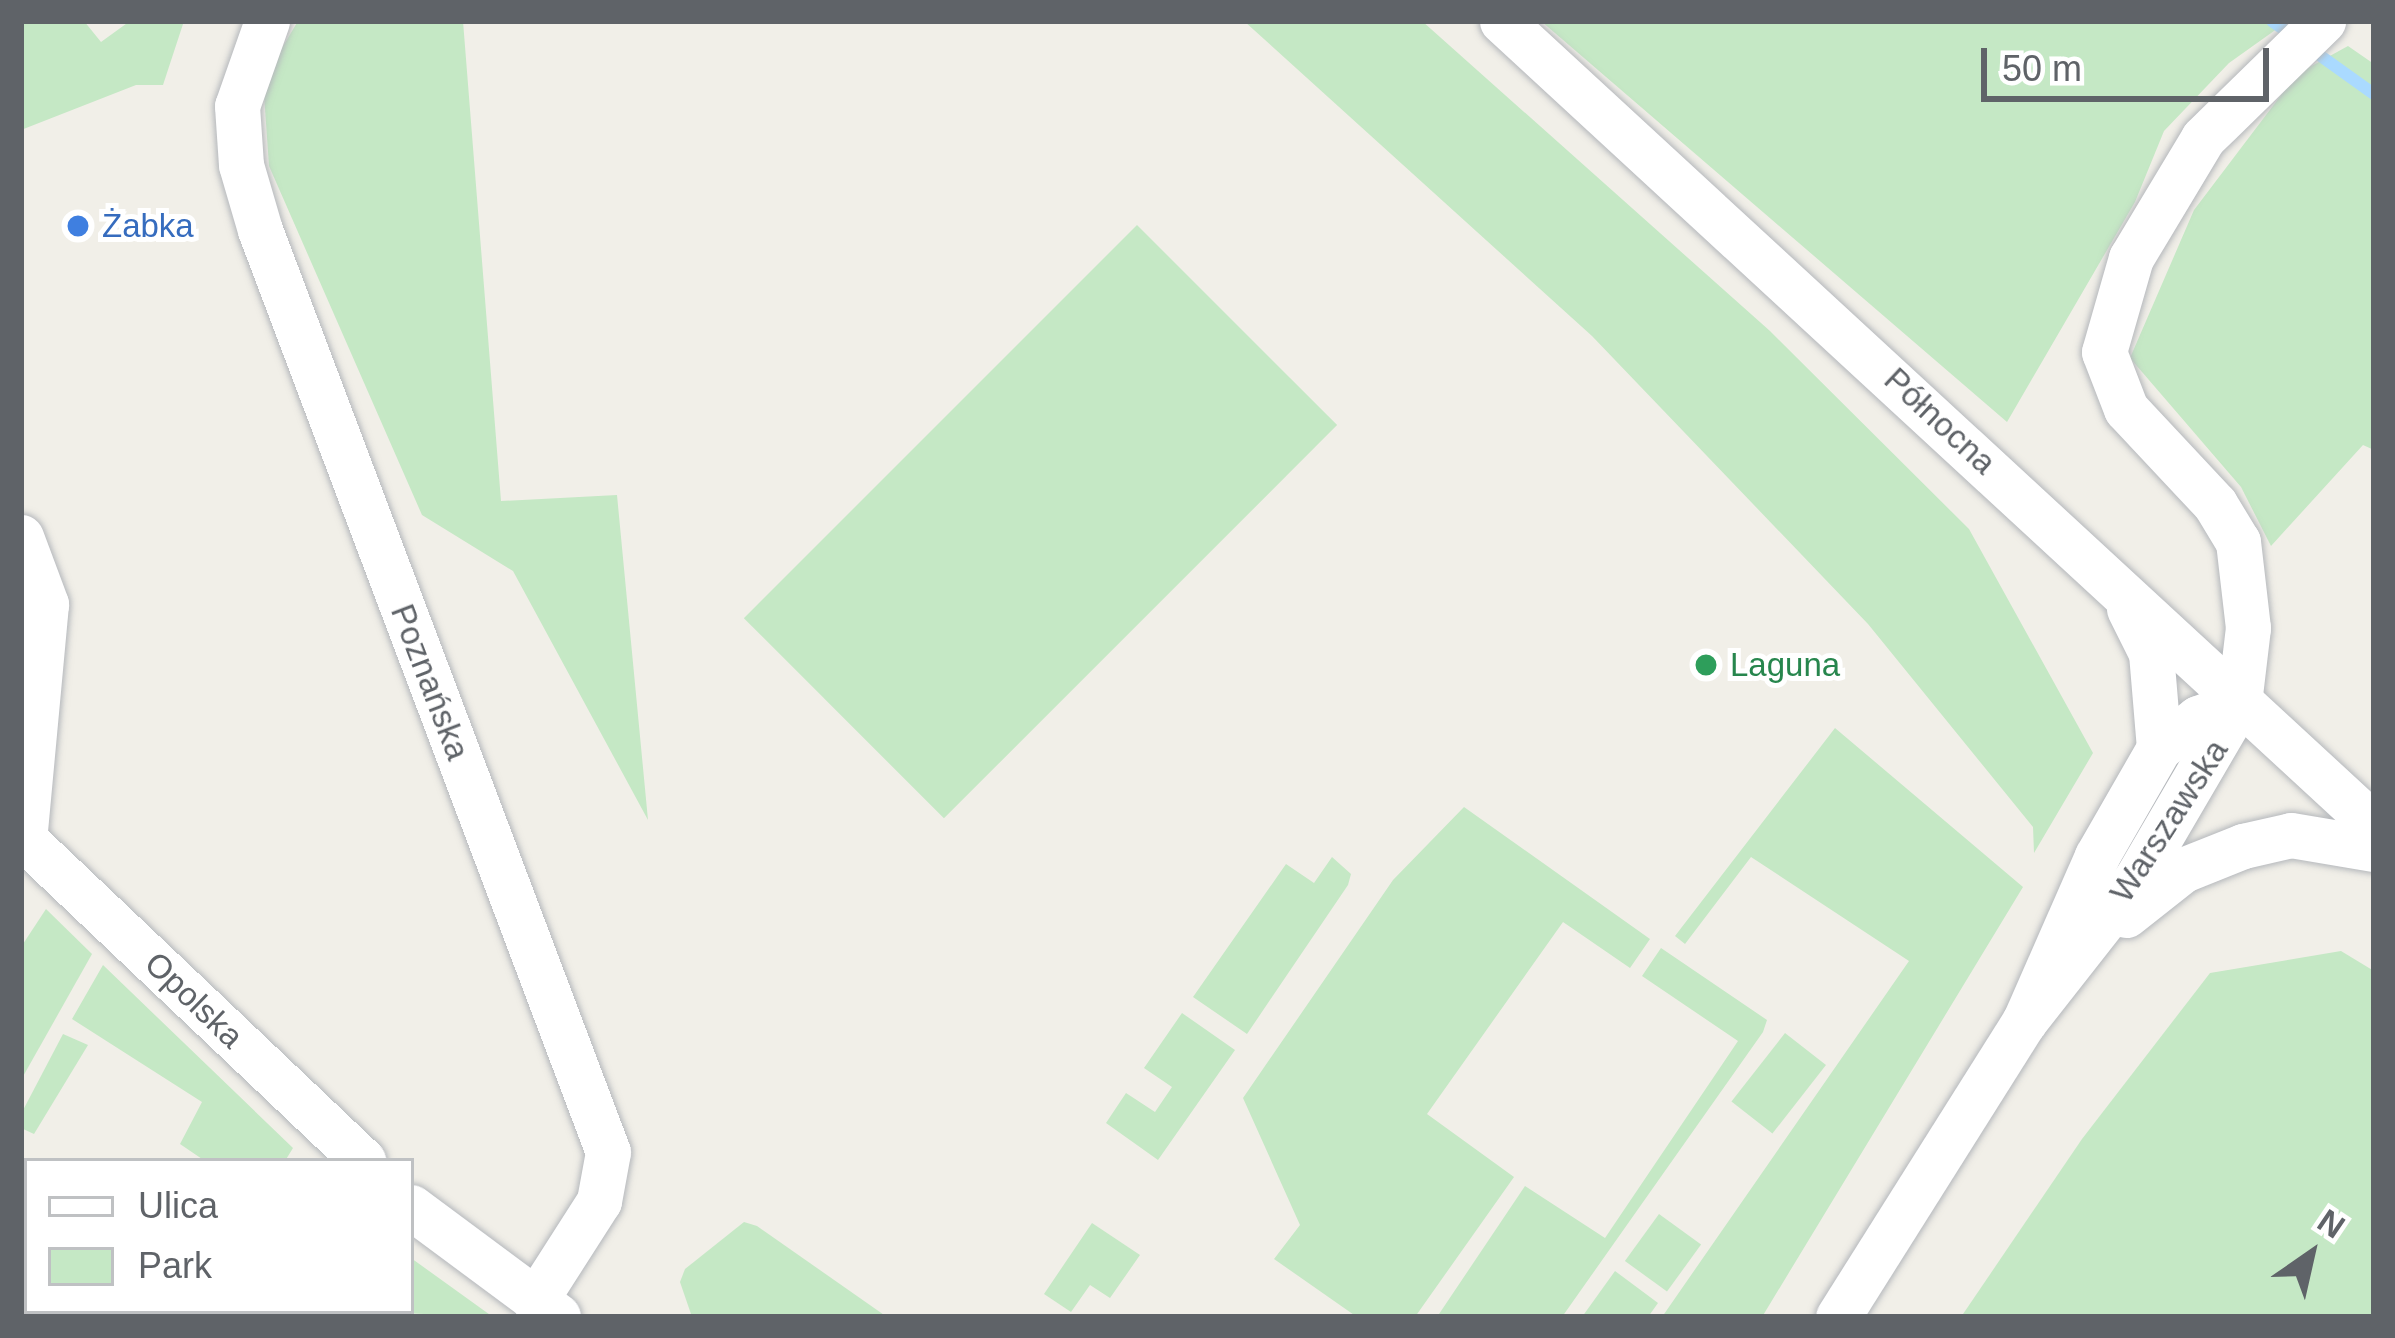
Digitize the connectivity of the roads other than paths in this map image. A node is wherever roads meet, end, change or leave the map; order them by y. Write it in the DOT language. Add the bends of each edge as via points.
graph roads {
  1 [pos="267,21"];
  2 [pos="1502,21"];
  3 [pos="2312,30"];
  4 [pos="21,537"];
  5 [pos="2120,591"];
  6 [pos="2239,703"];
  7 [pos="2159,748"];
  8 [pos="2374,825"];
  9 [pos="23,838"];
  10 [pos="2374,849"];
  11 [pos="2084,944"];
  12 [pos="2024,1022"];
  13 [pos="360,1158"];
  14 [pos="414,1209"];
  15 [pos="548,1309"];
  16 [pos="1838,1317"];
  1 -- 15 [label="street, Poznańska" via="237,106 241,165 260,230 608,1152 599,1202"];
  2 -- 5 [label="street, Północna"];
  3 -- 6 [label="street" via="2204,138 2157,209 2115,296 2104,352 2126,409 2216,504 2238,542 2248,628"];
  4 -- 9 [label="street, Opolska" via="46,604"];
  5 -- 6 [label="street, Północna"];
  5 -- 7 [label="street" via="2151,653"];
  6 -- 7 [label="street, Warszawska" via="2198,718"];
  6 -- 8 [label="street, Północna"];
  6 -- 11 [label="street, Warszawska" via="2136,879"];
  7 -- 12 [label="street, Warszawska" via="2097,856"];
  9 -- 13 [label="street, Opolska"];
  10 -- 11 [label="street" via="2291,835 2243,846 2183,870"];
  11 -- 12 [label="street, Warszawska"];
  12 -- 16 [label="street, Warszawska"];
  14 -- 15 [label="street"];
}
